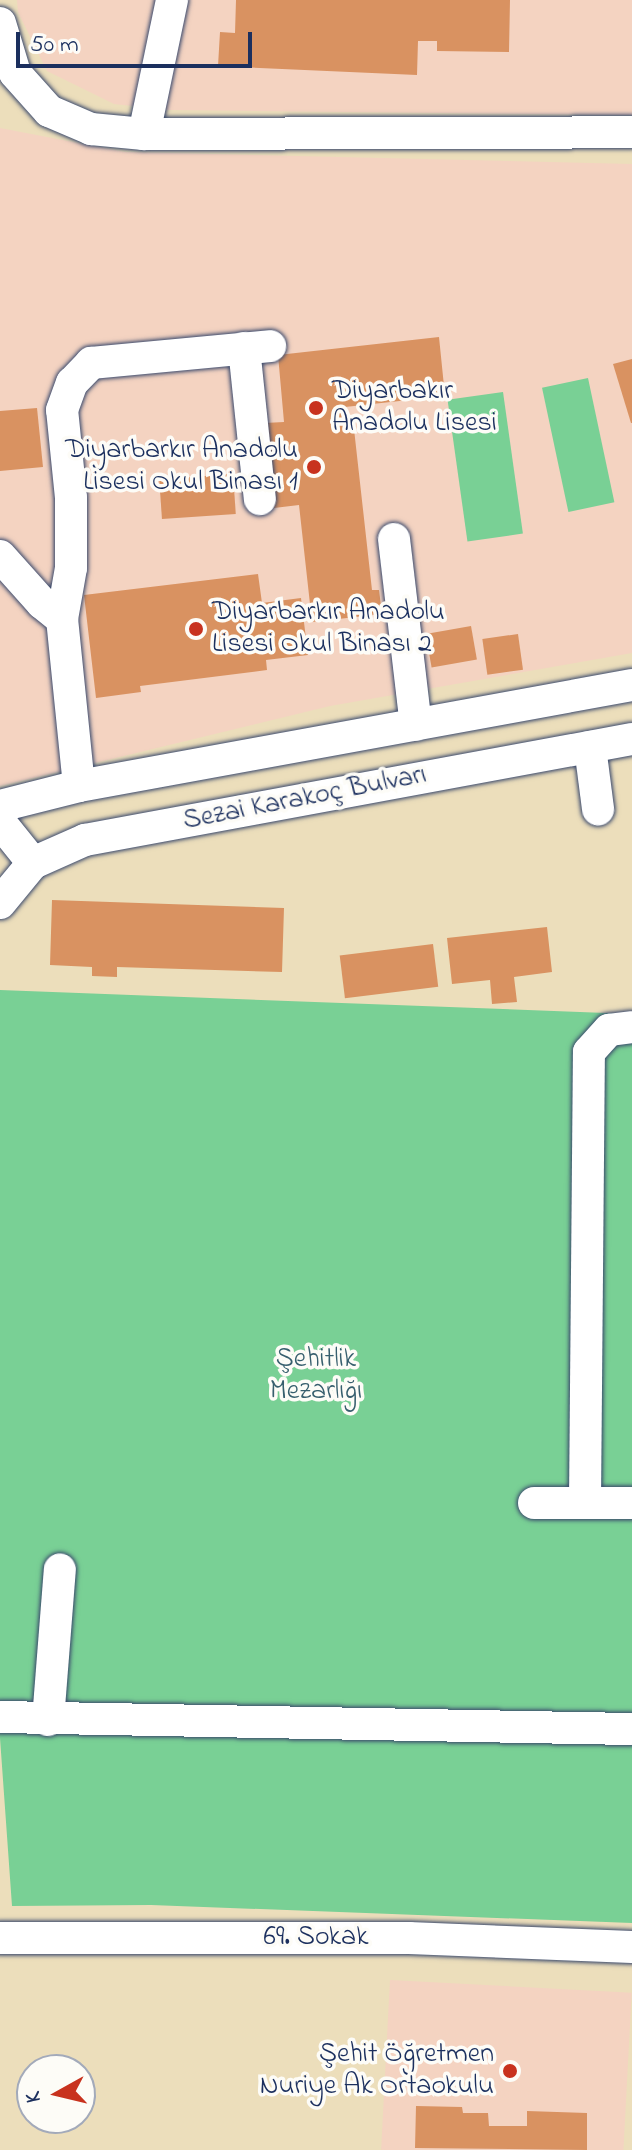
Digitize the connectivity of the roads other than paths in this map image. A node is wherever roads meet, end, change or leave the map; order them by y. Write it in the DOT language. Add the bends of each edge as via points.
graph roads {
  1 [pos="172,0"];
  2 [pos="0,23"];
  3 [pos="632,132"];
  4 [pos="144,134"];
  5 [pos="260,499"];
  6 [pos="394,539"];
  7 [pos="0,556"];
  8 [pos="62,619"];
  9 [pos="632,685"];
  10 [pos="416,725"];
  11 [pos="632,739"];
  12 [pos="590,747"];
  13 [pos="79,786"];
  14 [pos="0,806"];
  15 [pos="598,809"];
  16 [pos="0,822"];
  17 [pos="33,863"];
  18 [pos="0,903"];
  19 [pos="632,1027"];
  20 [pos="585,1502"];
  21 [pos="534,1503"];
  22 [pos="632,1503"];
  23 [pos="60,1569"];
  24 [pos="0,1717"];
  25 [pos="48,1720"];
  26 [pos="632,1729"];
  27 [pos="0,1938"];
  28 [pos="632,1947"];
  1 -- 4 [label="street"];
  2 -- 4 [label="street" via="15,73 49,111 91,129"];
  3 -- 4 [label="street"];
  5 -- 8 [label="street" via="257,347 91,363 72,383 62,410 71,554"];
  6 -- 10 [label="street"];
  7 -- 8 [label="street"];
  8 -- 13 [label="street"];
  9 -- 10 [label="street"];
  10 -- 13 [label="street"];
  11 -- 12 [label="street, Sezai Karakoç Bulvarı"];
  12 -- 15 [label="street"];
  12 -- 17 [label="street, Sezai Karakoç Bulvarı" via="85,840"];
  13 -- 14 [label="street"];
  16 -- 17 [label="street"];
  17 -- 18 [label="street, Sezai Karakoç Bulvarı"];
  19 -- 20 [label="street" via="609,1030 589,1052"];
  20 -- 21 [label="street"];
  20 -- 22 [label="street"];
  23 -- 25 [label="street"];
  24 -- 25 [label="street"];
  25 -- 26 [label="street"];
  27 -- 28 [label="street, 69. Sokak" via="409,1938"];
}
